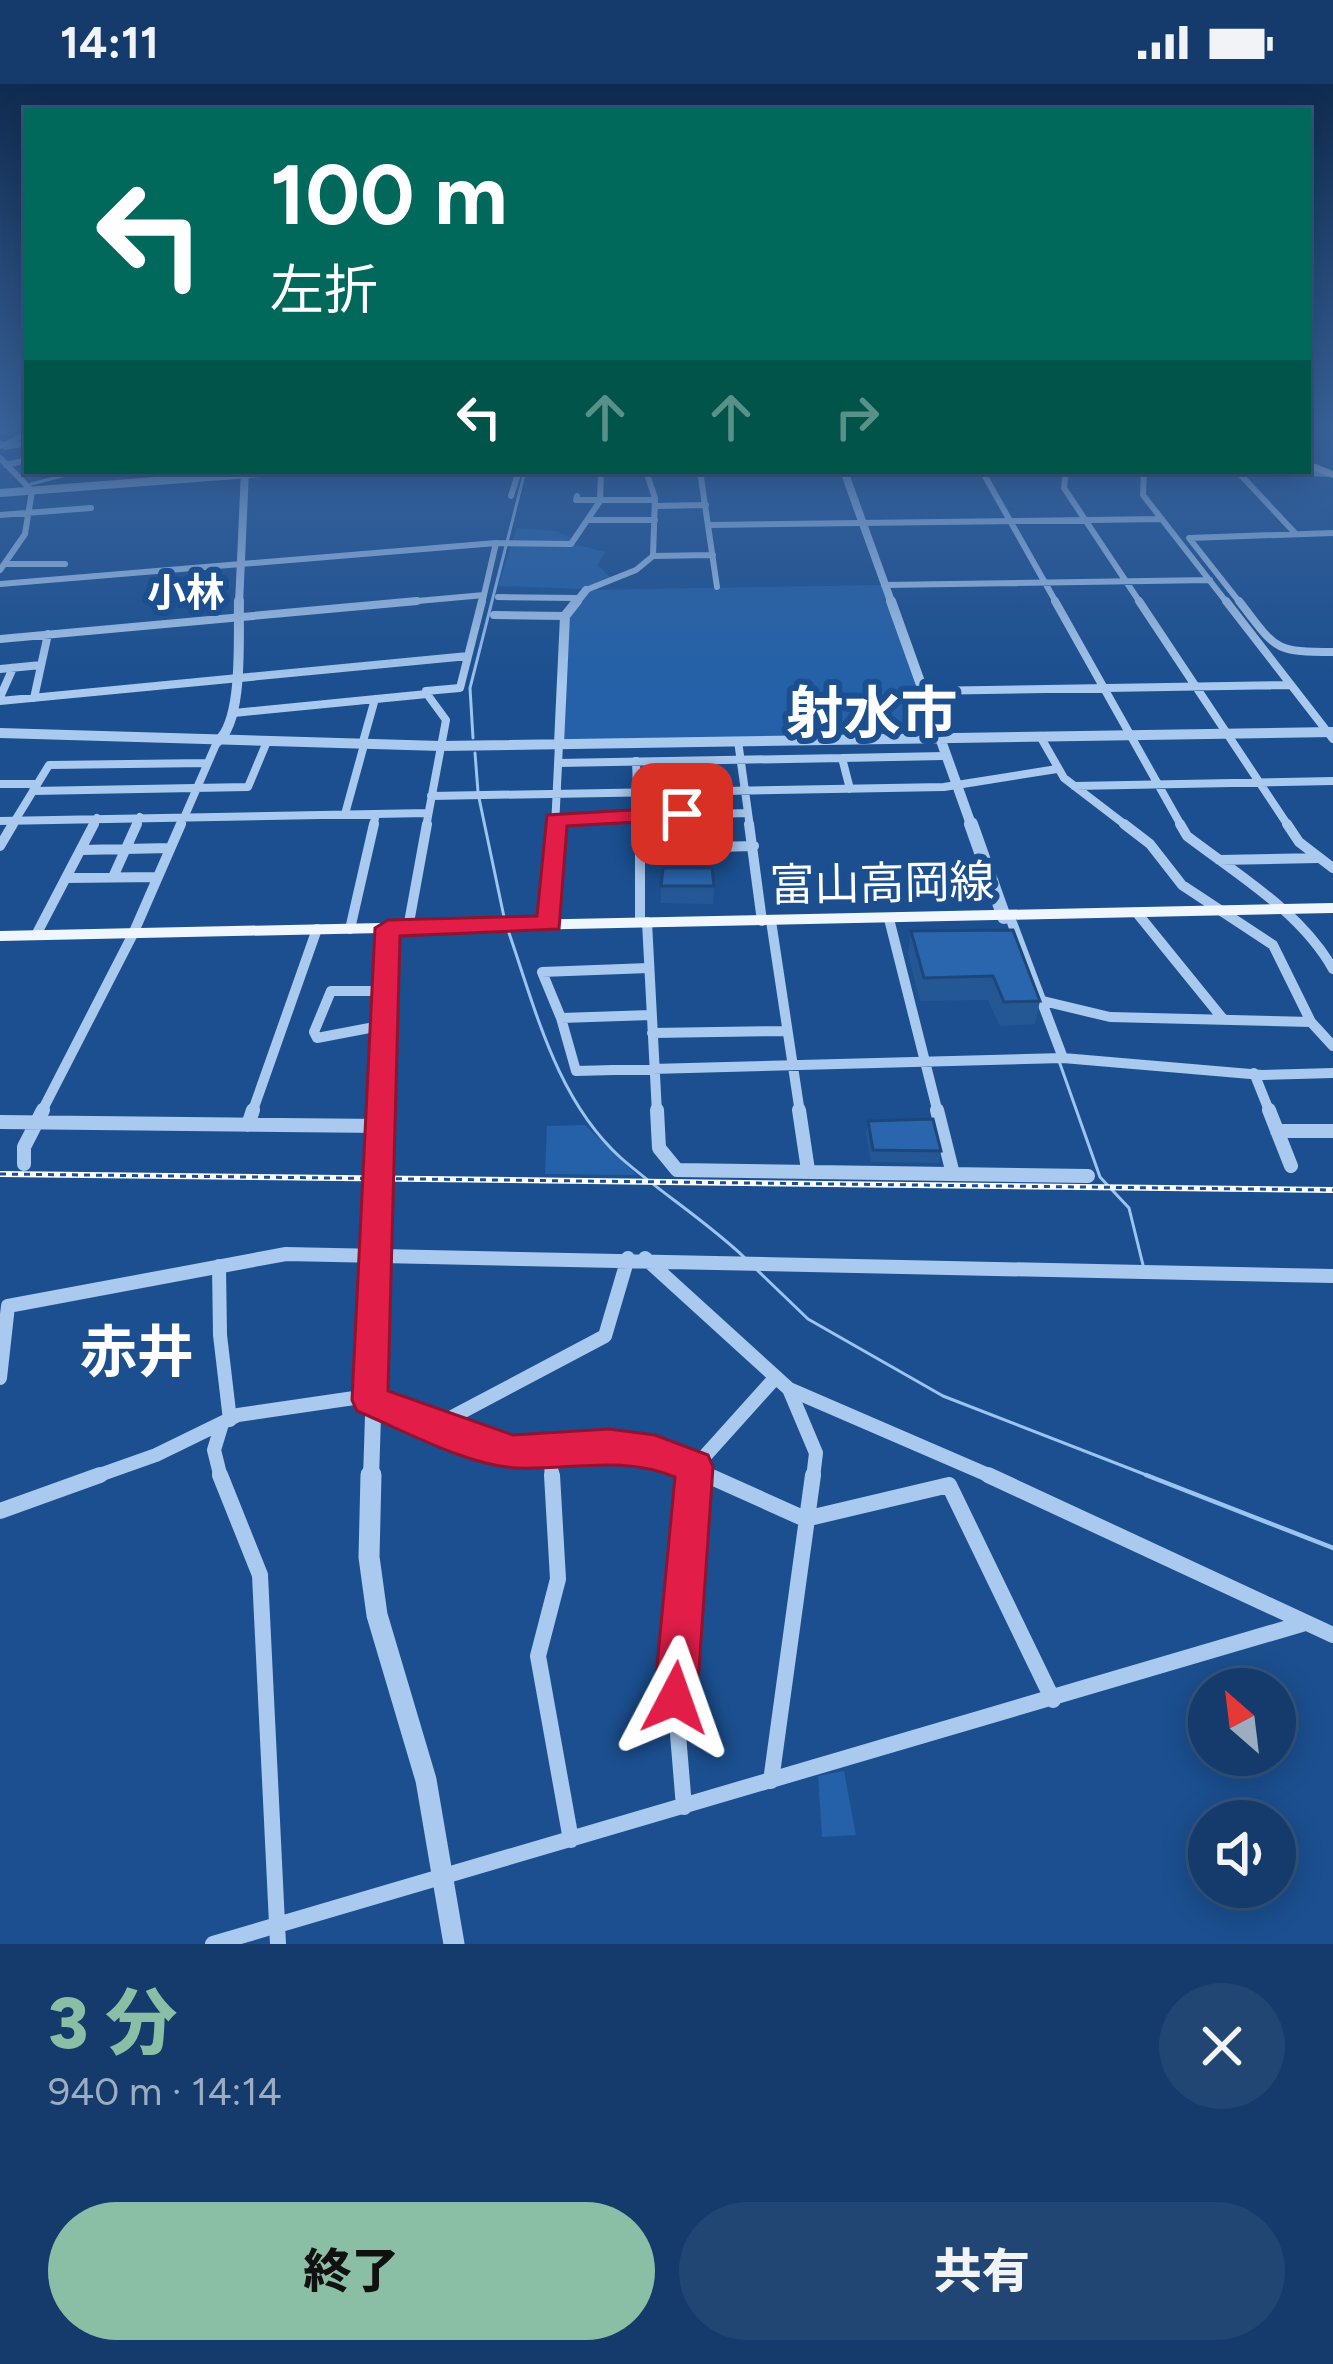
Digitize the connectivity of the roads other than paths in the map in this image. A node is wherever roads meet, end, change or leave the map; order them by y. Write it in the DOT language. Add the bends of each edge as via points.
graph roads {
  1 [pos="29,515"];
  2 [pos="244,515"];
  3 [pos="593,515"];
  4 [pos="655,515"];
  5 [pos="707,515"];
  6 [pos="859,515"];
  7 [pos="1007,515"];
  8 [pos="1082,515"];
  9 [pos="1159,515"];
  10 [pos="1278,515"];
  11 [pos="1162,519"];
  12 [pos="590,520"];
  13 [pos="655,520"];
  14 [pos="1085,520"];
  15 [pos="1010,521"];
  16 [pos="862,523"];
  17 [pos="708,525"];
  18 [pos="1295,533"];
  19 [pos="1333,533"];
  20 [pos="496,543"];
  21 [pos="713,555"];
  22 [pos="653,556"];
  23 [pos="64,564"];
  24 [pos="242,564"];
  25 [pos="2,567"];
  26 [pos="1210,580"];
  27 [pos="1126,582"];
  28 [pos="1044,583"];
  29 [pos="0,584"];
  30 [pos="884,585"];
  31 [pos="717,587"];
  32 [pos="581,594"];
  33 [pos="484,595"];
  34 [pos="498,597"];
  35 [pos="494,615"];
  36 [pos="240,616"];
  37 [pos="565,616"];
  38 [pos="48,634"];
  39 [pos="0,639"];
  40 [pos="1333,652"];
  41 [pos="468,656"];
  42 [pos="41,665"];
  43 [pos="13,668"];
  44 [pos="0,669"];
  45 [pos="236,679"];
  46 [pos="1291,685"];
  47 [pos="1196,687"];
  48 [pos="1104,688"];
  49 [pos="426,691"];
  50 [pos="922,691"];
  51 [pos="34,698"];
  52 [pos="0,699"];
  53 [pos="375,699"];
  54 [pos="234,713"];
  55 [pos="1227,733"];
  56 [pos="0,734"];
  57 [pos="1331,734"];
  58 [pos="1130,735"];
  59 [pos="1040,736"];
  60 [pos="939,738"];
  61 [pos="738,741"];
  62 [pos="217,742"];
  63 [pos="266,743"];
  64 [pos="559,744"];
  65 [pos="363,746"];
  66 [pos="441,746"];
  67 [pos="944,756"];
  68 [pos="842,758"];
  69 [pos="741,760"];
  70 [pos="636,761"];
  71 [pos="207,763"];
  72 [pos="558,763"];
  73 [pos="1057,770"];
  74 [pos="1333,782"];
  75 [pos="1259,783"];
  76 [pos="0,784"];
  77 [pos="1157,785"];
  78 [pos="955,786"];
  79 [pos="1074,786"];
  80 [pos="34,787"];
  81 [pos="195,789"];
  82 [pos="850,789"];
  83 [pos="745,791"];
  84 [pos="638,793"];
  85 [pos="557,795"];
  86 [pos="431,796"];
  87 [pos="428,813"];
  88 [pos="748,813"];
  89 [pos="345,814"];
  90 [pos="376,814"];
  91 [pos="638,816"];
  92 [pos="182,817"];
  93 [pos="98,818"];
  94 [pos="140,818"];
  95 [pos="0,820"];
  96 [pos="15,820"];
  97 [pos="556,820"];
  98 [pos="0,846"];
  99 [pos="754,846"];
  100 [pos="169,848"];
  101 [pos="126,849"];
  102 [pos="640,849"];
  103 [pos="81,850"];
  104 [pos="1321,858"];
  105 [pos="1220,860"];
  106 [pos="1333,868"];
  107 [pos="113,877"];
  108 [pos="157,877"];
  109 [pos="67,878"];
  110 [pos="1333,908"];
  111 [pos="1282,909"];
  112 [pos="1217,911"];
  113 [pos="1137,913"];
  114 [pos="1004,916"];
  115 [pos="889,919"];
  116 [pos="766,921"];
  117 [pos="643,922"];
  118 [pos="550,923"];
  119 [pos="388,928"];
  120 [pos="408,928"];
  121 [pos="317,929"];
  122 [pos="350,929"];
  123 [pos="133,934"];
  124 [pos="36,935"];
  125 [pos="0,936"];
  126 [pos="649,968"];
  127 [pos="1333,969"];
  128 [pos="386,991"];
  129 [pos="1043,1001"];
  130 [pos="651,1015"];
  131 [pos="561,1018"];
  132 [pos="1223,1019"];
  133 [pos="1311,1022"];
  134 [pos="385,1025"];
  135 [pos="785,1030"];
  136 [pos="652,1033"];
  137 [pos="1333,1046"];
  138 [pos="1063,1058"];
  139 [pos="927,1061"];
  140 [pos="793,1064"];
  141 [pos="653,1067"];
  142 [pos="1333,1072"];
  143 [pos="1254,1073"];
  144 [pos="0,1122"];
  145 [pos="36,1123"];
  146 [pos="248,1125"];
  147 [pos="382,1126"];
  148 [pos="1277,1131"];
  149 [pos="1333,1131"];
  150 [pos="24,1164"];
  151 [pos="1291,1166"];
  152 [pos="808,1170"];
  153 [pos="952,1174"];
  154 [pos="1088,1176"];
  155 [pos="376,1255"];
  156 [pos="628,1258"];
  157 [pos="645,1258"];
  158 [pos="219,1266"];
  159 [pos="1333,1276"];
  160 [pos="0,1378"];
  161 [pos="783,1383"];
  162 [pos="370,1400"];
  163 [pos="225,1424"];
  164 [pos="441,1429"];
  165 [pos="550,1451"];
  166 [pos="960,1462"];
  167 [pos="694,1467"];
  168 [pos="949,1485"];
  169 [pos="0,1511"];
  170 [pos="806,1519"];
  171 [pos="1305,1623"];
  172 [pos="1333,1635"];
  173 [pos="1053,1700"];
  174 [pos="771,1781"];
  175 [pos="684,1807"];
  176 [pos="571,1840"];
  177 [pos="446,1877"];
  178 [pos="277,1935"];
  179 [pos="213,1944"];
  180 [pos="454,1944"];
  1 -- 25 [label="street" via="25,535"];
  2 -- 24 [label="street"];
  3 -- 12 [label="street"];
  4 -- 13 [label="street"];
  5 -- 17 [label="street"];
  6 -- 16 [label="street"];
  7 -- 15 [label="street"];
  8 -- 14 [label="street"];
  9 -- 11 [label="street"];
  10 -- 18 [label="street"];
  11 -- 14 [label="street"];
  11 -- 26 [label="street"];
  12 -- 13 [label="street"];
  12 -- 20 [label="street" via="571,544"];
  13 -- 22 [label="street"];
  14 -- 15 [label="street"];
  14 -- 27 [label="street"];
  15 -- 16 [label="street"];
  15 -- 28 [label="street"];
  16 -- 17 [label="street"];
  16 -- 30 [label="street"];
  17 -- 21 [label="street"];
  18 -- 19 [label="street"];
  18 -- 40 [label="street" via="1189,538 1275,646"];
  20 -- 24 [label="street"];
  20 -- 33 [label="street"];
  21 -- 22 [label="street"];
  21 -- 31 [label="street"];
  22 -- 32 [label="street"];
  23 -- 25 [label="street"];
  24 -- 29 [label="street"];
  24 -- 36 [label="street"];
  26 -- 27 [label="street"];
  26 -- 46 [label="street"];
  27 -- 28 [label="street"];
  27 -- 47 [label="street"];
  28 -- 30 [label="street"];
  28 -- 48 [label="street"];
  30 -- 50 [label="street"];
  32 -- 34 [label="street"];
  32 -- 37 [label="street"];
  33 -- 36 [label="street"];
  33 -- 41 [label="street"];
  35 -- 37 [label="street"];
  36 -- 38 [label="street"];
  36 -- 45 [label="street"];
  37 -- 64 [label="street"];
  38 -- 39 [label="street"];
  38 -- 42 [label="street"];
  41 -- 45 [label="street"];
  41 -- 49 [label="street" via="460,688"];
  42 -- 43 [label="street"];
  42 -- 51 [label="street"];
  43 -- 44 [label="street"];
  43 -- 52 [label="street"];
  45 -- 51 [label="street"];
  45 -- 54 [label="street"];
  46 -- 47 [label="street"];
  46 -- 57 [label="street"];
  47 -- 48 [label="street"];
  47 -- 55 [label="street"];
  48 -- 50 [label="street"];
  48 -- 58 [label="street"];
  50 -- 60 [label="street"];
  51 -- 52 [label="street"];
  53 -- 54 [label="street"];
  53 -- 65 [label="street"];
  53 -- 66 [label="street" via="427,694 446,720"];
  54 -- 62 [label="street"];
  55 -- 57 [label="street"];
  55 -- 58 [label="street"];
  55 -- 75 [label="street"];
  56 -- 62 [label="street"];
  58 -- 59 [label="street"];
  58 -- 77 [label="street"];
  59 -- 60 [label="street"];
  59 -- 73 [label="street"];
  60 -- 61 [label="street"];
  60 -- 67 [label="street"];
  61 -- 64 [label="street"];
  61 -- 69 [label="street"];
  62 -- 63 [label="street"];
  62 -- 71 [label="street"];
  63 -- 65 [label="street"];
  63 -- 81 [label="street" via="248,788"];
  64 -- 66 [label="street"];
  64 -- 72 [label="street"];
  65 -- 66 [label="street"];
  65 -- 89 [label="street"];
  66 -- 86 [label="street"];
  67 -- 68 [label="street"];
  67 -- 78 [label="street"];
  68 -- 69 [label="street"];
  68 -- 82 [label="street"];
  69 -- 70 [label="street"];
  69 -- 83 [label="street"];
  70 -- 72 [label="street"];
  70 -- 84 [label="street"];
  71 -- 80 [label="street" via="49,765"];
  71 -- 81 [label="street"];
  72 -- 85 [label="street"];
  73 -- 78 [label="street"];
  73 -- 79 [label="street"];
  74 -- 75 [label="street"];
  75 -- 77 [label="street"];
  75 -- 104 [label="street" via="1299,842"];
  76 -- 80 [label="street"];
  77 -- 79 [label="street"];
  77 -- 105 [label="street" via="1187,836"];
  78 -- 82 [label="street"];
  78 -- 114 [label="street"];
  79 -- 112 [label="street" via="1150,844 1182,886"];
  80 -- 81 [label="street"];
  80 -- 96 [label="street"];
  81 -- 92 [label="street"];
  82 -- 83 [label="street"];
  83 -- 84 [label="street"];
  83 -- 88 [label="street"];
  84 -- 85 [label="street"];
  84 -- 91 [label="street"];
  85 -- 86 [label="street"];
  85 -- 97 [label="street"];
  86 -- 87 [label="street"];
  87 -- 90 [label="street"];
  87 -- 120 [label="street"];
  88 -- 91 [label="street"];
  88 -- 99 [label="street"];
  89 -- 90 [label="street"];
  89 -- 92 [label="street"];
  90 -- 122 [label="street"];
  91 -- 97 [label="street"];
  91 -- 102 [label="street"];
  92 -- 94 [label="street"];
  92 -- 100 [label="street"];
  93 -- 94 [label="street"];
  93 -- 96 [label="street"];
  93 -- 103 [label="street"];
  94 -- 101 [label="street"];
  95 -- 96 [label="street"];
  96 -- 98 [label="street"];
  97 -- 118 [label="street"];
  99 -- 102 [label="street"];
  99 -- 116 [label="street"];
  100 -- 101 [label="street"];
  100 -- 108 [label="street"];
  101 -- 103 [label="street"];
  101 -- 107 [label="street"];
  102 -- 117 [label="street"];
  103 -- 109 [label="street"];
  104 -- 105 [label="street"];
  104 -- 106 [label="street"];
  105 -- 111 [label="street"];
  107 -- 108 [label="street"];
  107 -- 109 [label="street"];
  108 -- 123 [label="street"];
  109 -- 124 [label="street"];
  110 -- 111 [label="main road, 富山高岡線"];
  111 -- 112 [label="main road, 富山高岡線"];
  111 -- 127 [label="street"];
  112 -- 113 [label="main road, 富山高岡線"];
  112 -- 133 [label="street" via="1273,945"];
  113 -- 114 [label="main road, 富山高岡線"];
  113 -- 132 [label="street"];
  114 -- 115 [label="main road, 富山高岡線"];
  114 -- 129 [label="street"];
  115 -- 116 [label="main road, 富山高岡線"];
  115 -- 139 [label="street"];
  116 -- 117 [label="main road, 富山高岡線"];
  116 -- 135 [label="street"];
  117 -- 118 [label="main road, 富山高岡線"];
  117 -- 126 [label="street"];
  118 -- 120 [label="main road, 富山高岡線"];
  119 -- 120 [label="main road, 富山高岡線"];
  119 -- 122 [label="main road, 富山高岡線"];
  119 -- 128 [label="street"];
  121 -- 122 [label="main road, 富山高岡線"];
  121 -- 123 [label="main road, 富山高岡線"];
  121 -- 146 [label="street"];
  123 -- 124 [label="main road, 富山高岡線"];
  123 -- 145 [label="street"];
  124 -- 125 [label="main road, 富山高岡線"];
  126 -- 130 [label="street"];
  126 -- 131 [label="street" via="542,972"];
  128 -- 134 [label="street"];
  128 -- 134 [label="street" via="331,992 314,1032 317,1038"];
  129 -- 132 [label="street" via="1110,1017"];
  129 -- 138 [label="street"];
  130 -- 131 [label="street"];
  130 -- 136 [label="street"];
  131 -- 141 [label="street" via="577,1071"];
  132 -- 133 [label="street"];
  133 -- 137 [label="street"];
  134 -- 147 [label="street"];
  135 -- 136 [label="street"];
  135 -- 140 [label="street"];
  136 -- 141 [label="street"];
  138 -- 139 [label="street"];
  138 -- 143 [label="street"];
  139 -- 140 [label="street"];
  139 -- 153 [label="street"];
  140 -- 141 [label="street"];
  140 -- 152 [label="street"];
  141 -- 152 [label="street" via="659,1148 676,1170"];
  142 -- 143 [label="street"];
  143 -- 148 [label="street"];
  144 -- 145 [label="street"];
  145 -- 146 [label="street"];
  145 -- 150 [label="street"];
  146 -- 147 [label="street"];
  147 -- 155 [label="street"];
  148 -- 149 [label="street"];
  148 -- 151 [label="street"];
  152 -- 153 [label="street"];
  153 -- 154 [label="street"];
  155 -- 156 [label="street"];
  155 -- 158 [label="street" via="286,1254"];
  155 -- 162 [label="street"];
  156 -- 157 [label="street"];
  156 -- 164 [label="street" via="605,1336"];
  157 -- 159 [label="street"];
  157 -- 161 [label="street"];
  158 -- 160 [label="street" via="8,1306"];
  158 -- 163 [label="street"];
  161 -- 166 [label="street"];
  161 -- 167 [label="street"];
  161 -- 170 [label="street" via="815,1453"];
  162 -- 163 [label="street" via="238,1414"];
  162 -- 164 [label="street"];
  162 -- 177 [label="street" via="369,1557 377,1615"];
  163 -- 169 [label="street"];
  163 -- 178 [label="street" via="214,1450 218,1470 260,1575"];
  164 -- 165 [label="street" via="513,1452"];
  165 -- 167 [label="street" via="609,1446"];
  165 -- 176 [label="street" via="558,1579 538,1656"];
  166 -- 168 [label="street"];
  166 -- 171 [label="street"];
  167 -- 170 [label="street"];
  167 -- 175 [label="street" via="675,1698"];
  168 -- 170 [label="street"];
  168 -- 173 [label="street"];
  170 -- 174 [label="street"];
  171 -- 172 [label="street"];
  171 -- 173 [label="street"];
  173 -- 174 [label="street"];
  174 -- 175 [label="street"];
  175 -- 176 [label="street"];
  176 -- 177 [label="street"];
  177 -- 178 [label="street"];
  177 -- 180 [label="street"];
  178 -- 179 [label="street"];
}
